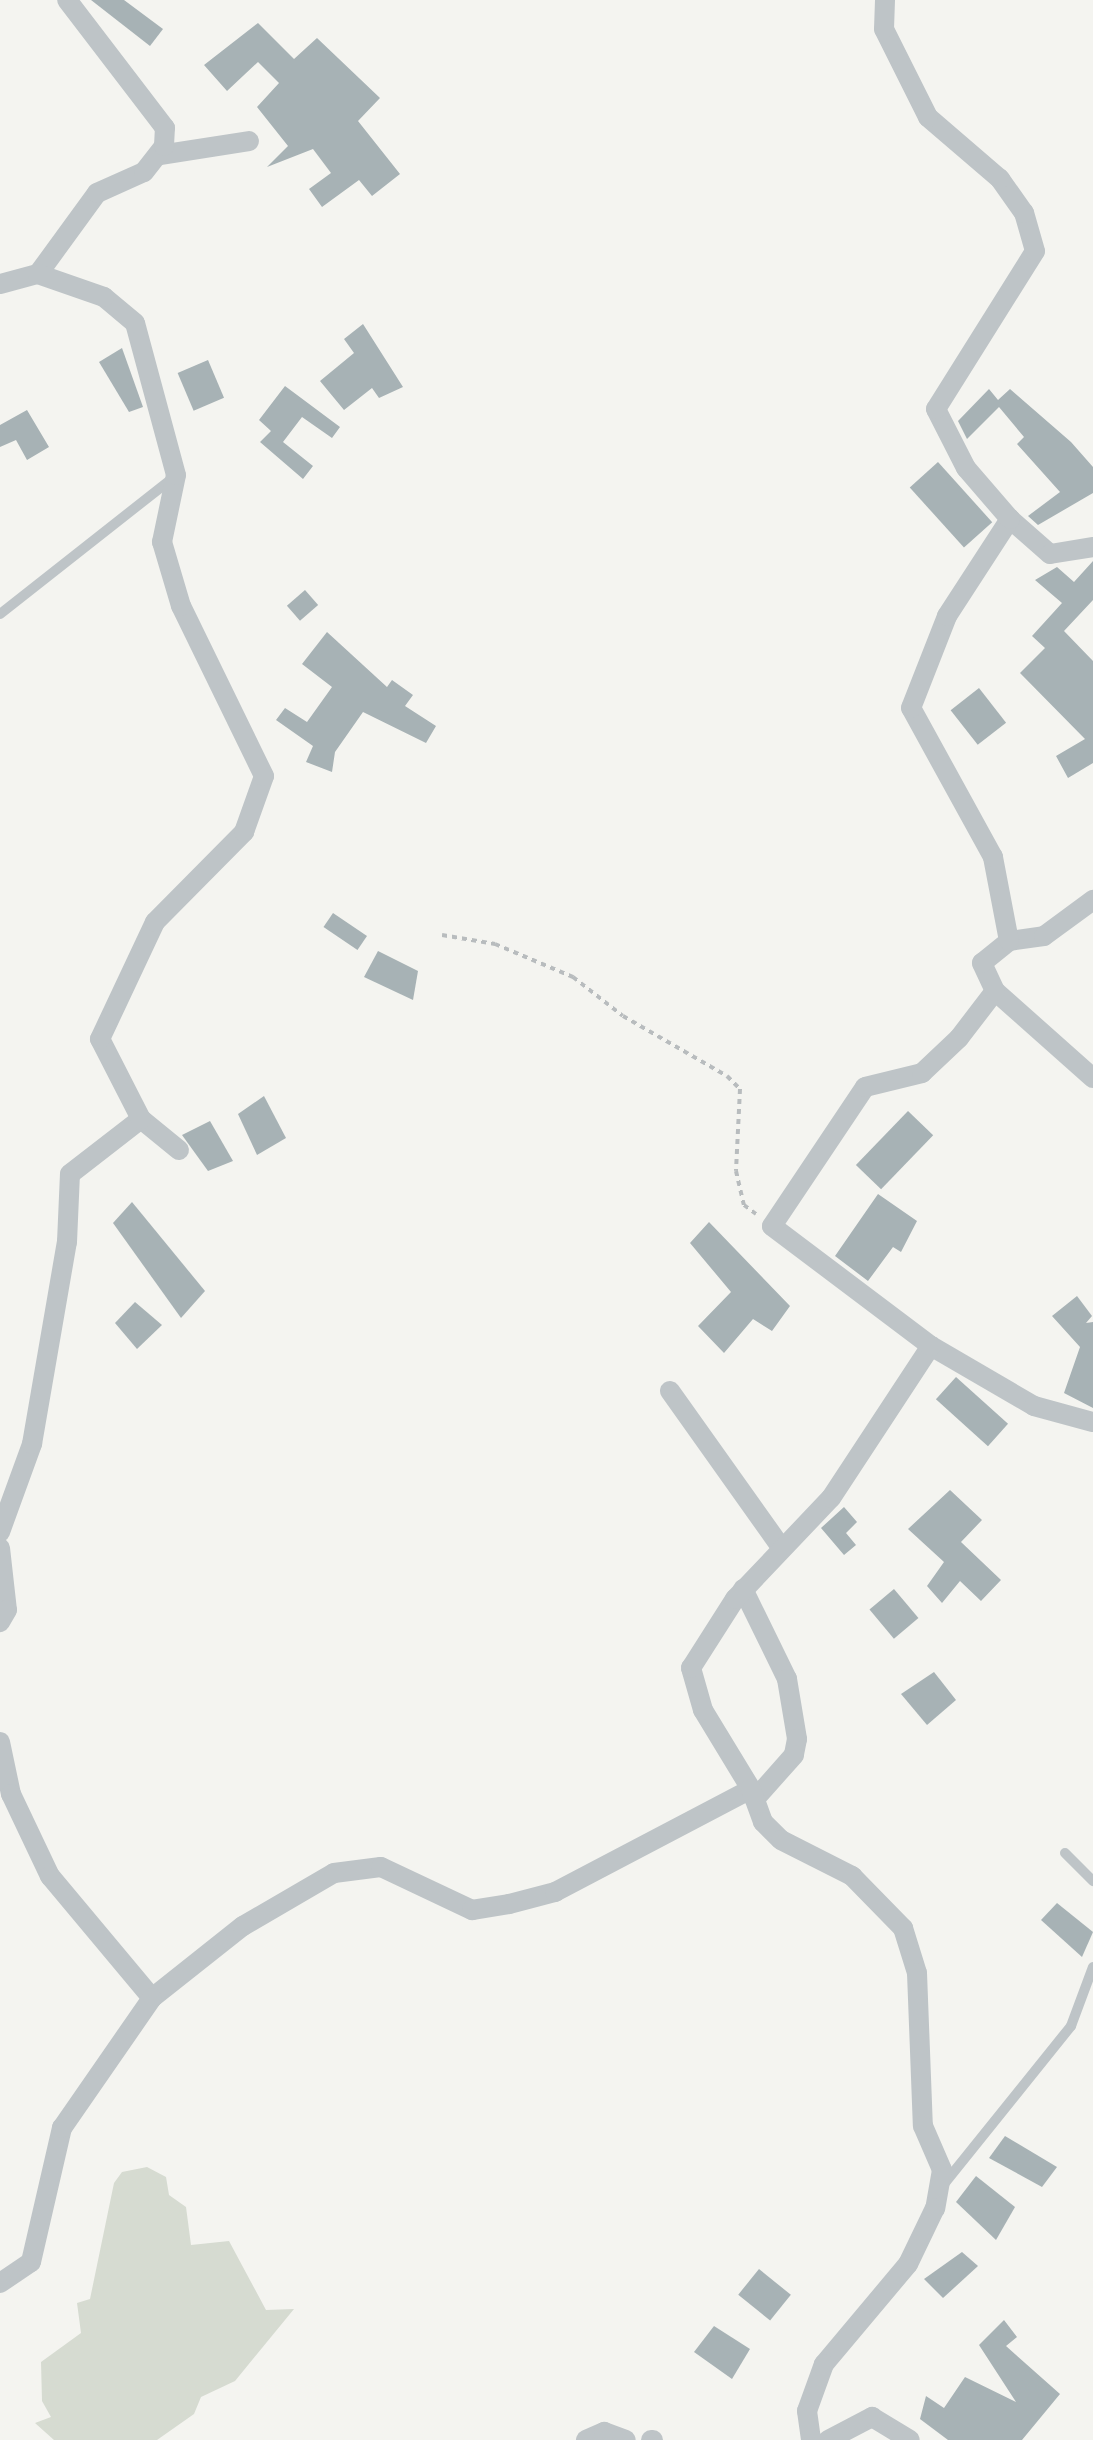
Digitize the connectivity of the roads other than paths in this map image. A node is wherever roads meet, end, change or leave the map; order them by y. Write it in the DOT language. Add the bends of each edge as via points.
graph roads {
  1 [pos="67,0"];
  2 [pos="884,0"];
  3 [pos="249,141"];
  4 [pos="160,155"];
  5 [pos="38,274"];
  6 [pos="0,284"];
  7 [pos="176,475"];
  8 [pos="1010,519"];
  9 [pos="1093,546"];
  10 [pos="0,614"];
  11 [pos="1093,900"];
  12 [pos="1010,941"];
  13 [pos="995,991"];
  14 [pos="1093,1078"];
  15 [pos="141,1120"];
  16 [pos="179,1150"];
  17 [pos="931,1346"];
  18 [pos="670,1391"];
  19 [pos="1093,1422"];
  20 [pos="0,1532"];
  21 [pos="780,1547"];
  22 [pos="0,1548"];
  23 [pos="744,1589"];
  24 [pos="0,1622"];
  25 [pos="0,1742"];
  26 [pos="753,1794"];
  27 [pos="1065,1853"];
  28 [pos="1093,1880"];
  29 [pos="1093,1967"];
  30 [pos="152,1998"];
  31 [pos="943,2184"];
  32 [pos="0,2283"];
  33 [pos="586,2440"];
  34 [pos="626,2440"];
  35 [pos="811,2440"];
  36 [pos="828,2440"];
  37 [pos="910,2440"];
  1 -- 4 [label="street" via="165,128"];
  2 -- 8 [label="street" via="884,29 921,106 972,162 1000,179 1024,213 1035,251 936,408 966,468"];
  3 -- 4 [label="street"];
  4 -- 5 [label="street" via="144,172 97,194"];
  5 -- 6 [label="street"];
  5 -- 7 [label="street" via="104,298 135,323"];
  7 -- 10 [label="lane"];
  7 -- 15 [label="street" via="162,542 180,606 264,776 244,832 155,922 100,1039"];
  8 -- 9 [label="street" via="1050,554"];
  8 -- 12 [label="street" via="947,616 911,708 992,857"];
  11 -- 12 [label="street" via="1044,936"];
  12 -- 13 [label="street" via="980,968"];
  13 -- 14 [label="street"];
  13 -- 17 [label="street" via="930,1068 865,1087 772,1226"];
  15 -- 16 [label="street"];
  15 -- 20 [label="street" via="70,1174 68,1242 32,1444"];
  17 -- 19 [label="street" via="1034,1406"];
  17 -- 21 [label="street" via="832,1498"];
  18 -- 21 [label="street"];
  21 -- 23 [label="street"];
  22 -- 24 [label="street" via="7,1610"];
  23 -- 26 [label="street" via="787,1679 797,1739 794,1754"];
  23 -- 26 [label="street" via="688,1676"];
  25 -- 30 [label="street" via="11,1794 50,1876"];
  26 -- 30 [label="street" via="556,1892 509,1904 472,1910 380,1868 334,1873 243,1926"];
  26 -- 31 [label="street" via="763,1822 782,1840 852,1876 902,1928 917,1973 923,2126"];
  27 -- 28 [label="lane"];
  29 -- 31 [label="lane" via="1070,2026"];
  30 -- 32 [label="street" via="68,2116 31,2262"];
  31 -- 35 [label="street" via="908,2264 824,2364 807,2411"];
  33 -- 34 [label="street" via="604,2432"];
  36 -- 37 [label="street" via="872,2417"];
}
